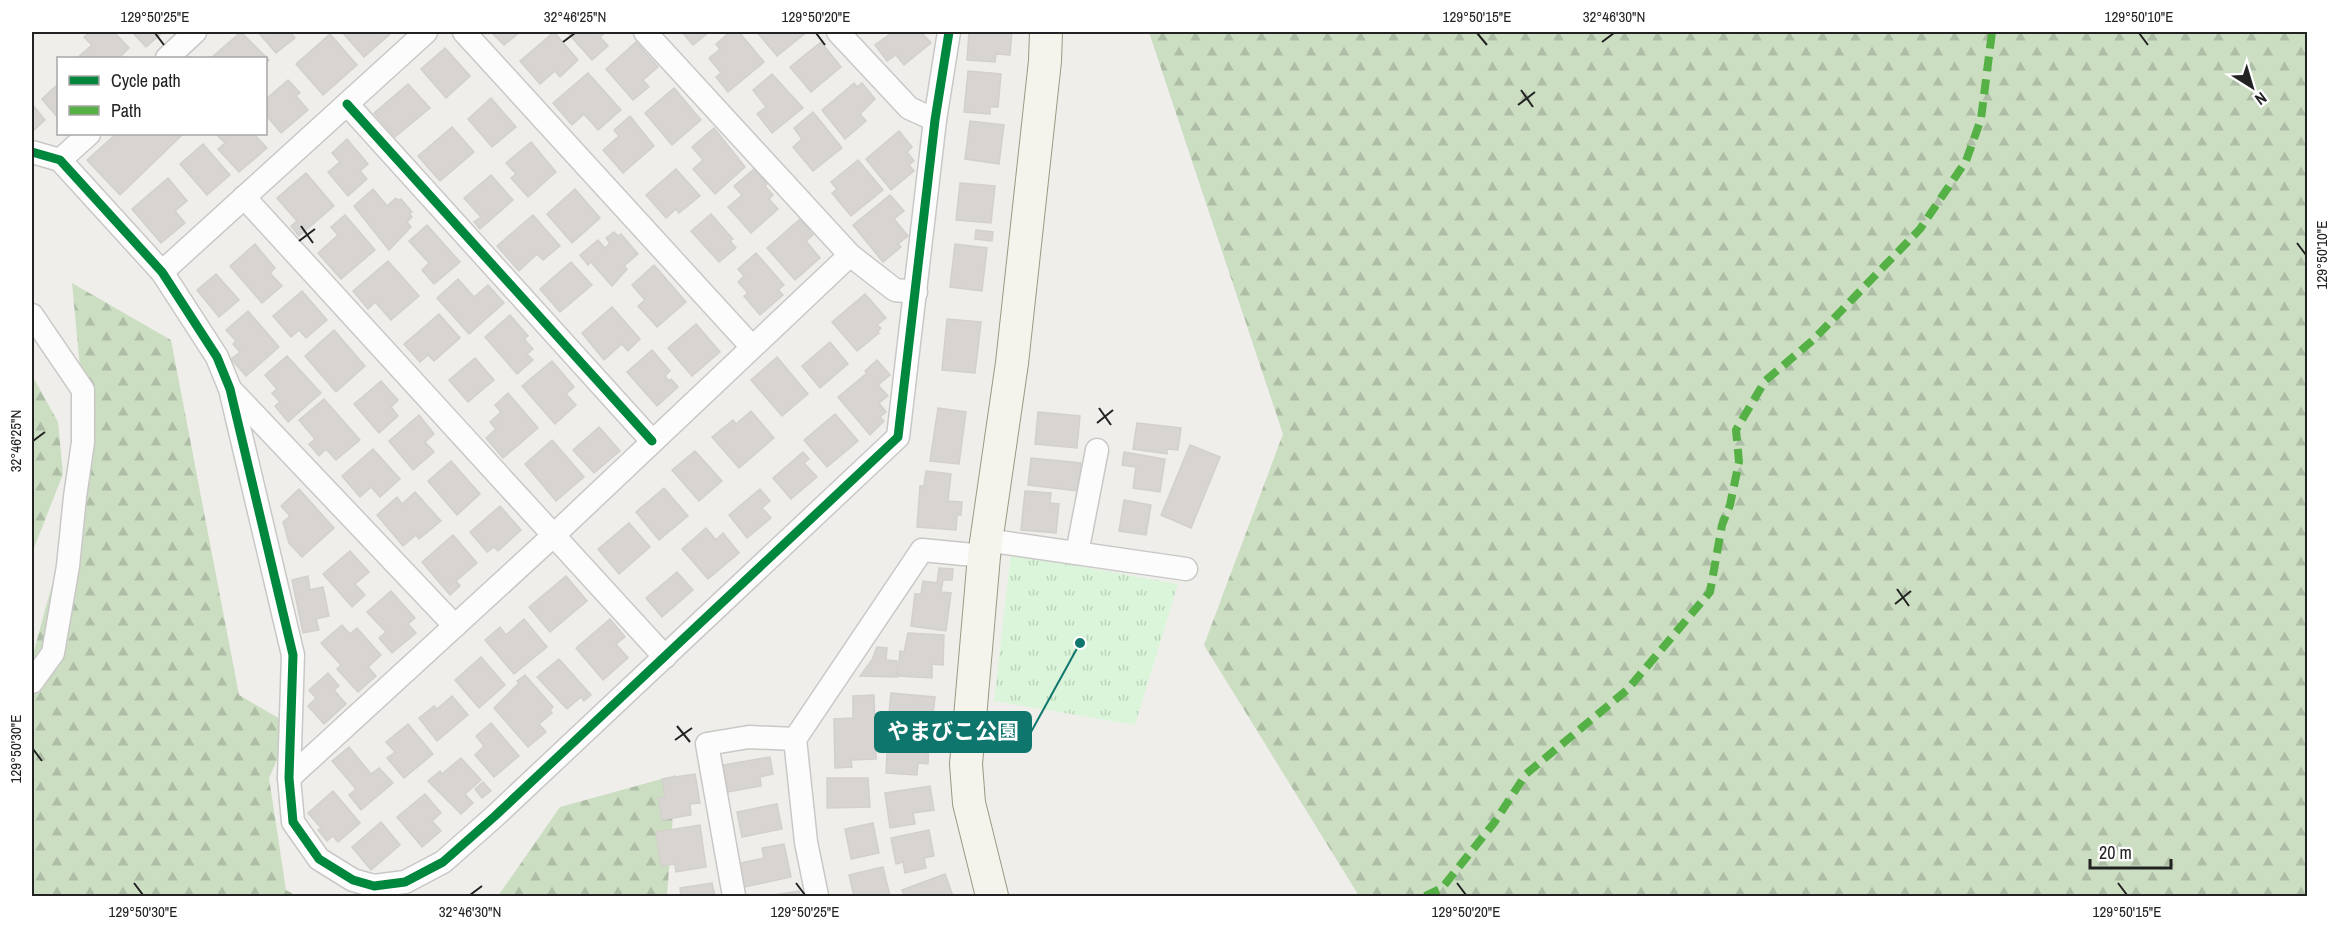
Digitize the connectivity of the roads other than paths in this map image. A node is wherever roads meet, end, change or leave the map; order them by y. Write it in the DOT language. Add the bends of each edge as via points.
graph roads {
  1 [pos="195,32"];
  2 [pos="426,32"];
  3 [pos="464,32"];
  4 [pos="645,32"];
  5 [pos="838,32"];
  6 [pos="949,32"];
  7 [pos="1046,32"];
  8 [pos="168,57"];
  9 [pos="347,104"];
  10 [pos="935,120"];
  11 [pos="87,135"];
  12 [pos="32,152"];
  13 [pos="60,160"];
  14 [pos="244,197"];
  15 [pos="850,255"];
  16 [pos="162,272"];
  17 [pos="916,292"];
  18 [pos="32,315"];
  19 [pos="752,347"];
  20 [pos="230,389"];
  21 [pos="652,441"];
  22 [pos="1097,450"];
  23 [pos="554,535"];
  24 [pos="985,548"];
  25 [pos="1077,553"];
  26 [pos="1186,569"];
  27 [pos="455,626"];
  28 [pos="665,657"];
  29 [pos="32,682"];
  30 [pos="795,739"];
  31 [pos="289,778"];
  32 [pos="734,897"];
  33 [pos="816,897"];
  34 [pos="992,897"];
  1 -- 8 [label="street"];
  2 -- 9 [label="street"];
  3 -- 19 [label="street"];
  4 -- 15 [label="street"];
  5 -- 10 [label="street" via="909,108"];
  6 -- 10 [label="street"];
  7 -- 24 [label="street" via="1012,363"];
  9 -- 14 [label="street"];
  9 -- 21 [label="street"];
  10 -- 17 [label="street"];
  11 -- 13 [label="street"];
  12 -- 13 [label="street"];
  13 -- 16 [label="street"];
  14 -- 16 [label="street"];
  14 -- 23 [label="street"];
  15 -- 17 [label="street" via="895,290"];
  15 -- 19 [label="street"];
  16 -- 20 [label="street" via="217,357"];
  17 -- 28 [label="street" via="898,437"];
  18 -- 29 [label="street" via="83,390 83,442 53,652"];
  19 -- 21 [label="street"];
  20 -- 27 [label="street"];
  20 -- 31 [label="street" via="293,655"];
  21 -- 23 [label="street"];
  22 -- 25 [label="street"];
  23 -- 27 [label="street"];
  23 -- 28 [label="street"];
  24 -- 25 [label="street"];
  24 -- 30 [label="street" via="922,550"];
  24 -- 34 [label="street" via="966,764 969,803"];
  25 -- 26 [label="street"];
  27 -- 31 [label="street"];
  28 -- 31 [label="street" via="443,862 405,882 374,886 352,880 319,860 293,822"];
  30 -- 32 [label="street" via="749,737 707,744"];
  30 -- 33 [label="street"];
}
